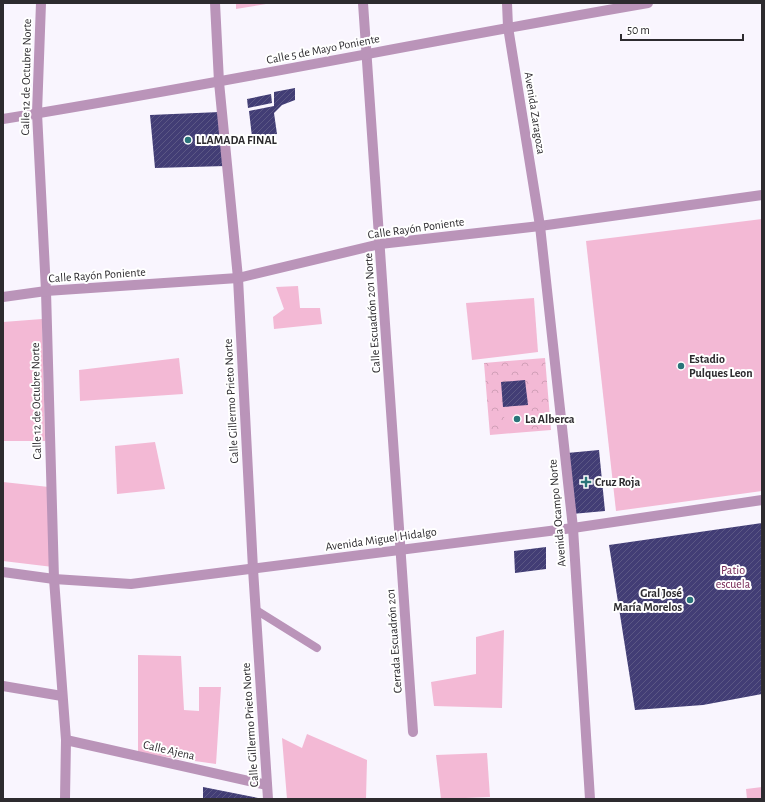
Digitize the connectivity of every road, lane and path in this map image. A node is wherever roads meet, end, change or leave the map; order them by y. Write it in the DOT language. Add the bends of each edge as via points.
graph roads {
  1 [pos="41,3"];
  2 [pos="215,3"];
  3 [pos="363,3"];
  4 [pos="507,3"];
  5 [pos="648,3"];
  6 [pos="508,27"];
  7 [pos="367,54"];
  8 [pos="219,82"];
  9 [pos="37,113"];
  10 [pos="3,119"];
  11 [pos="762,196"];
  12 [pos="540,226"];
  13 [pos="380,244"];
  14 [pos="238,278"];
  15 [pos="46,291"];
  16 [pos="3,297"];
  17 [pos="762,500"];
  18 [pos="573,528"];
  19 [pos="400,549"];
  20 [pos="253,569"];
  21 [pos="3,572"];
  22 [pos="54,579"];
  23 [pos="256,610"];
  24 [pos="317,648"];
  25 [pos="3,686"];
  26 [pos="62,696"];
  27 [pos="413,732"];
  28 [pos="66,740"];
  29 [pos="267,785"];
  30 [pos="65,799"];
  31 [pos="268,799"];
  32 [pos="590,799"];
  1 -- 9 [label="street, Calle 12 de Octubre Norte"];
  2 -- 8 [label="street, Calle Gillermo Prieto Norte"];
  3 -- 7 [label="street, Calle Escuadrón 201 Norte"];
  4 -- 6 [label="street, Avenida Zaragoza"];
  5 -- 6 [label="street, Calle 5 de Mayo Poniente"];
  6 -- 7 [label="street, Calle 5 de Mayo Poniente"];
  6 -- 12 [label="street, Avenida Zaragoza"];
  7 -- 8 [label="street, Calle 5 de Mayo Poniente"];
  7 -- 13 [label="street, Calle Escuadrón 201 Norte"];
  8 -- 9 [label="street, Calle 5 de Mayo Poniente"];
  8 -- 14 [label="street, Calle Gillermo Prieto Norte"];
  9 -- 10 [label="street, Calle 5 de Mayo Poniente"];
  9 -- 15 [label="street, Calle 12 de Octubre Norte"];
  11 -- 12 [label="street, Calle Rayón Poniente"];
  12 -- 13 [label="street, Calle Rayón Poniente"];
  12 -- 18 [label="street, Avenida Ocampo Norte"];
  13 -- 14 [label="street, Calle Rayón Poniente"];
  13 -- 19 [label="street, Calle Escuadrón 201 Norte"];
  14 -- 15 [label="street, Calle Rayón Poniente"];
  14 -- 20 [label="street, Calle Gillermo Prieto Norte"];
  15 -- 16 [label="street, Calle Rayón Poniente"];
  15 -- 22 [label="street, Calle 12 de Octubre Norte"];
  17 -- 18 [label="street, Avenida Miguel Hidalgo"];
  18 -- 19 [label="street, Avenida Miguel Hidalgo"];
  18 -- 32 [label="street, Avenida Ocampo Norte"];
  19 -- 20 [label="street, Avenida Miguel Hidalgo"];
  19 -- 27 [label="street, Cerrada Escuadrón 201"];
  20 -- 22 [label="street, Avenida Miguel Hidalgo" via="131,584"];
  20 -- 23 [label="street, Calle Gillermo Prieto Norte"];
  21 -- 22 [label="street, Avenida Miguel Hidalgo"];
  22 -- 26 [label="street, Calle 12 de Octubre Norte"];
  23 -- 24 [label="lane"];
  23 -- 29 [label="street, Calle Gillermo Prieto Norte"];
  25 -- 26 [label="street"];
  26 -- 28 [label="street, Calle 12 de Octubre Norte"];
  28 -- 29 [label="street, Calle Ajena"];
  28 -- 30 [label="street, Calle 12 de Octubre Norte"];
  29 -- 31 [label="street, Calle Gillermo Prieto Norte"];
}
